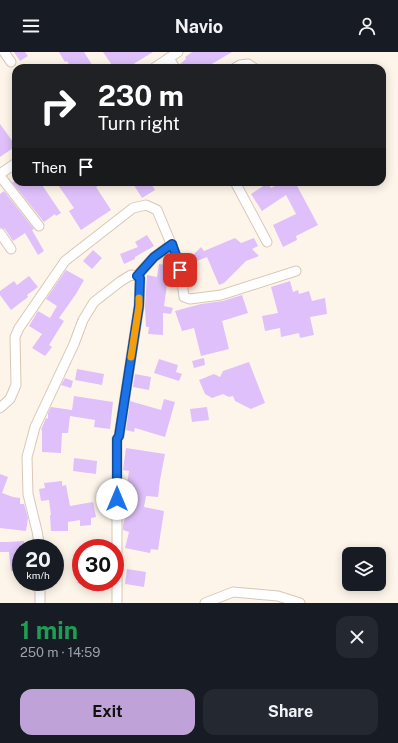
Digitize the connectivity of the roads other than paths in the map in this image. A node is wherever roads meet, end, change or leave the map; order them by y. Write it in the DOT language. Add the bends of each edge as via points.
graph roads {
  1 [pos="4,52"];
  2 [pos="178,52"];
  3 [pos="170,58"];
  4 [pos="11,62"];
  5 [pos="160,64"];
  6 [pos="173,64"];
  7 [pos="12,165"];
  8 [pos="1,171"];
  9 [pos="237,186"];
  10 [pos="39,226"];
  11 [pos="0,233"];
  12 [pos="267,242"];
  13 [pos="172,244"];
  14 [pos="10,249"];
  15 [pos="296,271"];
  16 [pos="137,276"];
  17 [pos="0,408"];
  18 [pos="38,539"];
  19 [pos="40,591"];
  20 [pos="40,603"];
  21 [pos="117,603"];
  22 [pos="206,603"];
  23 [pos="300,603"];
  1 -- 4 [label="street"];
  2 -- 3 [label="street"];
  3 -- 5 [label="street"];
  3 -- 6 [label="street"];
  7 -- 8 [label="street"];
  8 -- 10 [label="street"];
  9 -- 12 [label="street"];
  11 -- 14 [label="street"];
  13 -- 15 [label="street" via="184,297 190,299 221,295"];
  13 -- 16 [label="street" via="154,257"];
  13 -- 17 [label="street" via="157,210 146,204 133,208 65,261 18,328 15,337 16,385 10,398"];
  16 -- 18 [label="street" via="131,275 121,281 94,302 83,320 35,427 27,457 28,494"];
  16 -- 21 [label="street" via="140,278 139,306 117,439"];
  19 -- 20 [label="street"];
  22 -- 23 [label="street" via="233,592 278,596"];
}
